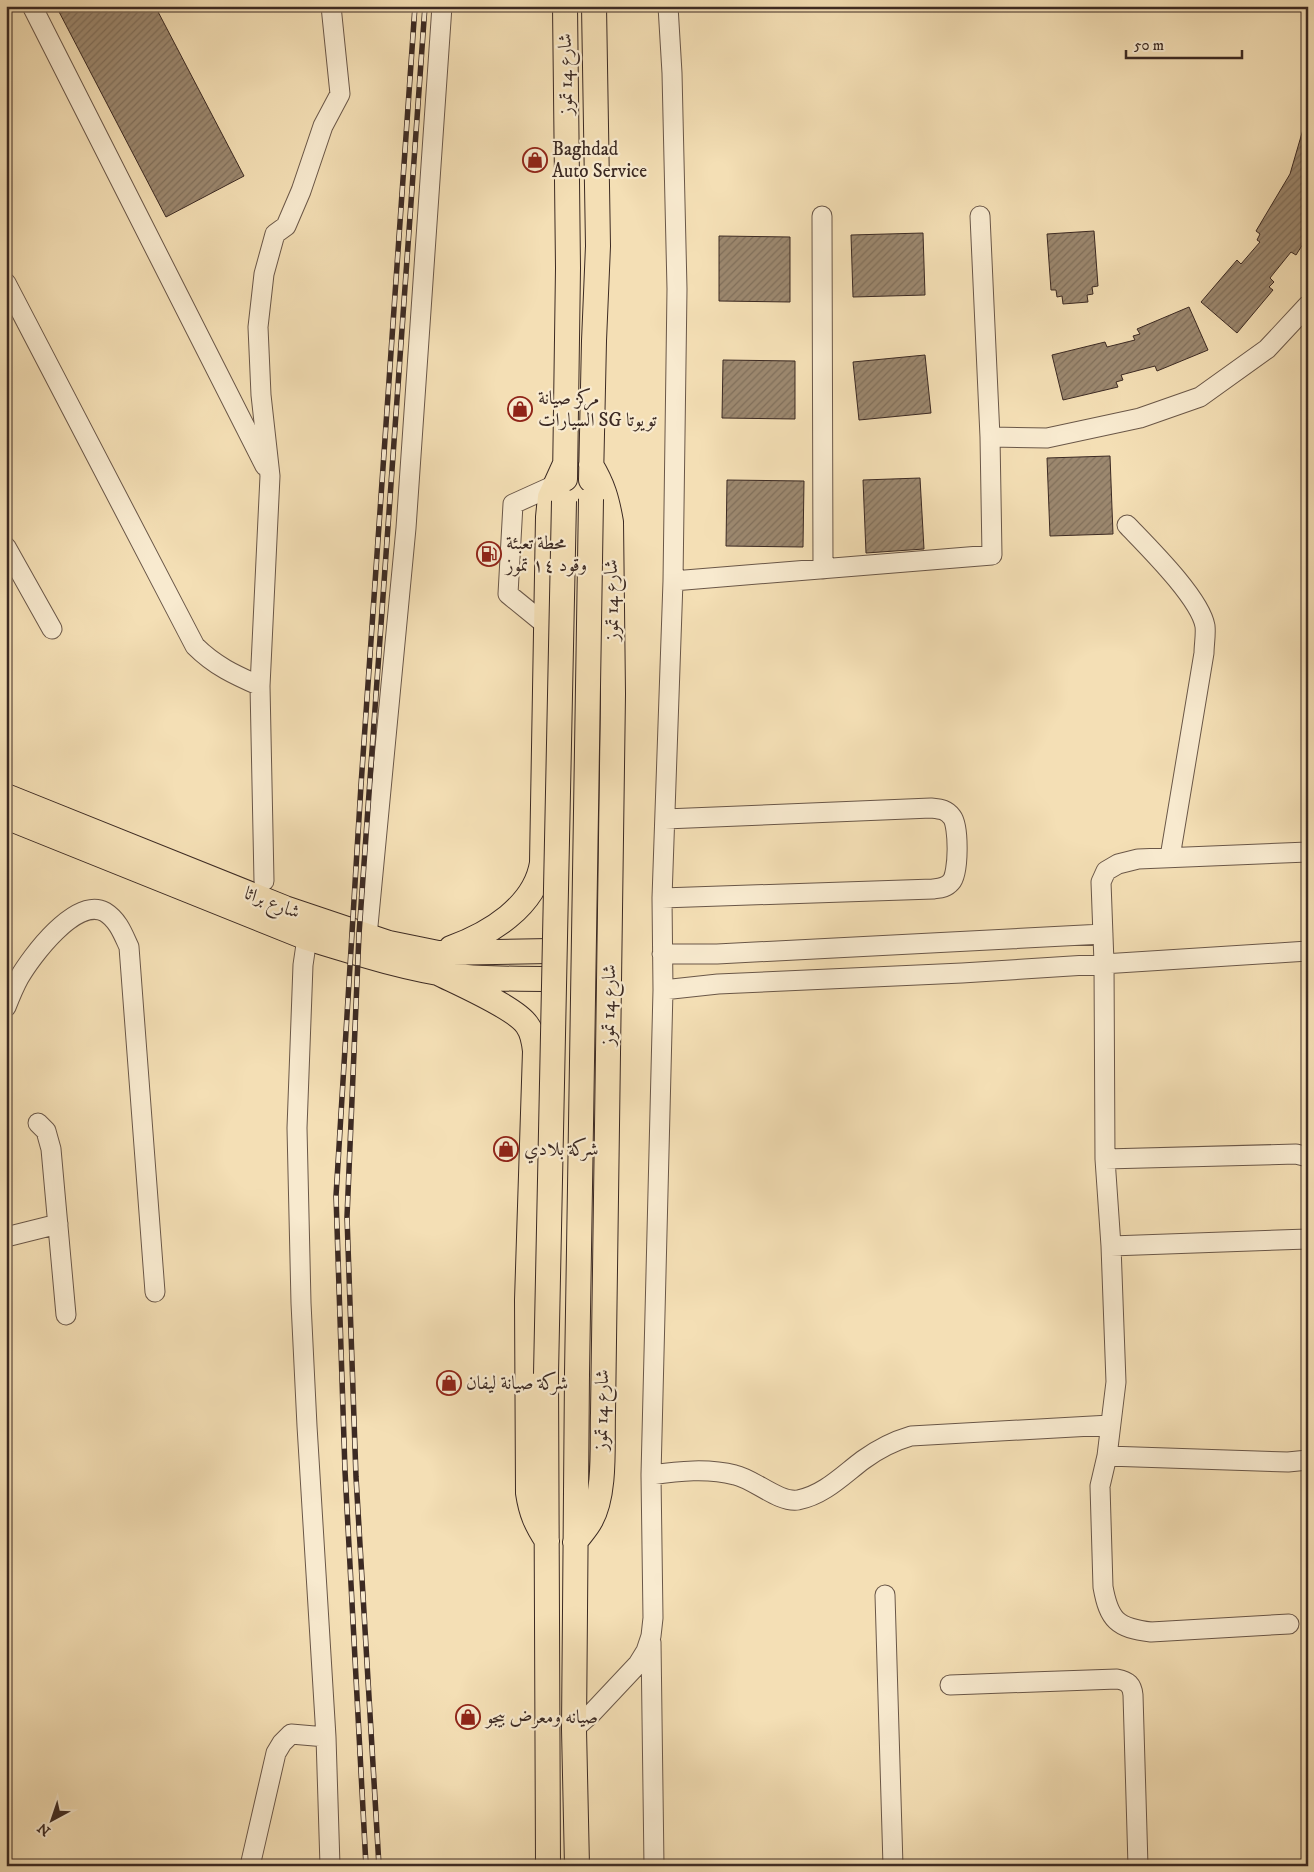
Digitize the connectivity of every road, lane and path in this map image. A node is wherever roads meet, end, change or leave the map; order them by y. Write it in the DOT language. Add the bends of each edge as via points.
graph roads {
  1 [pos="32,6"];
  2 [pos="331,6"];
  3 [pos="442,6"];
  4 [pos="565,6"];
  5 [pos="594,6"];
  6 [pos="668,6"];
  7 [pos="822,216"];
  8 [pos="980,216"];
  9 [pos="6,283"];
  10 [pos="1308,305"];
  11 [pos="990,437"];
  12 [pos="591,465"];
  13 [pos="270,476"];
  14 [pos="560,493"];
  15 [pos="1127,525"];
  16 [pos="6,547"];
  17 [pos="823,569"];
  18 [pos="673,581"];
  19 [pos="546,625"];
  20 [pos="52,629"];
  21 [pos="260,686"];
  22 [pos="6,796"];
  23 [pos="6,817"];
  24 [pos="665,819"];
  25 [pos="1308,852"];
  26 [pos="1170,858"];
  27 [pos="264,882"];
  28 [pos="662,898"];
  29 [pos="1103,934"];
  30 [pos="367,936"];
  31 [pos="307,938"];
  32 [pos="959,940"];
  33 [pos="550,951"];
  34 [pos="1308,952"];
  35 [pos="662,954"];
  36 [pos="438,963"];
  37 [pos="1104,963"];
  38 [pos="962,973"];
  39 [pos="550,978"];
  40 [pos="663,990"];
  41 [pos="6,1007"];
  42 [pos="38,1123"];
  43 [pos="1308,1157"];
  44 [pos="1105,1159"];
  45 [pos="58,1224"];
  46 [pos="6,1237"];
  47 [pos="1308,1238"];
  48 [pos="1111,1246"];
  49 [pos="155,1292"];
  50 [pos="66,1315"];
  51 [pos="1110,1425"];
  52 [pos="1107,1456"];
  53 [pos="1308,1460"];
  54 [pos="651,1474"];
  55 [pos="547,1541"];
  56 [pos="575,1542"];
  57 [pos="885,1594"];
  58 [pos="1289,1624"];
  59 [pos="651,1636"];
  60 [pos="950,1685"];
  61 [pos="574,1729"];
  62 [pos="326,1737"];
  63 [pos="250,1866"];
  64 [pos="330,1866"];
  65 [pos="548,1866"];
  66 [pos="577,1866"];
  67 [pos="654,1866"];
  68 [pos="893,1866"];
  69 [pos="1138,1866"];
  1 -- 13 [label="street"];
  2 -- 13 [label="street" via="340,94 323,126 286,226 275,234 264,274 258,326 261,395"];
  3 -- 30 [label="street" via="406,528"];
  4 -- 14 [label="main road, شارع 14 تموز" via="568,268 565,464"];
  5 -- 12 [label="main road, شارع 14 تموز" via="598,246"];
  6 -- 18 [label="street" via="677,289"];
  7 -- 17 [label="street"];
  8 -- 11 [label="street"];
  9 -- 21 [label="street" via="195,646 209,660"];
  10 -- 11 [label="street" via="1267,349 1200,397 1140,418 1047,438"];
  11 -- 17 [label="street" via="992,555"];
  12 -- 56 [label="main road, شارع 14 تموز, bridge"];
  12 -- 56 [label="main road, شارع 14 تموز" via="603,485 610,522 613,694 599,950 600,1490 591,1521"];
  13 -- 21 [label="street"];
  14 -- 19 [label="main road" via="550,497"];
  14 -- 19 [label="street" via="512,504 508,594"];
  14 -- 55 [label="main road, bridge" via="546,1374"];
  15 -- 26 [label="street" via="1185,589 1205,626 1204,653"];
  16 -- 20 [label="street"];
  17 -- 18 [label="street"];
  18 -- 24 [label="street"];
  19 -- 36 [label="main road" via="540,873 530,893 513,912 490,931"];
  21 -- 27 [label="street"];
  22 -- 30 [label="main road, شارع براثا" via="285,908"];
  23 -- 31 [label="main road, شارع براثا"];
  24 -- 28 [label="street"];
  24 -- 28 [label="street" via="943,809 953,818 957,829 956,872 953,881 945,887 933,889"];
  25 -- 26 [label="street"];
  26 -- 29 [label="street" via="1118,864 1106,871 1101,882"];
  28 -- 35 [label="street"];
  29 -- 32 [label="street"];
  29 -- 37 [label="street"];
  30 -- 36 [label="main road, شارع براثا"];
  31 -- 36 [label="main road, شارع براثا" via="383,960"];
  31 -- 62 [label="street" via="303,965 297,1128 301,1303"];
  32 -- 35 [label="street" via="717,954"];
  32 -- 38 [label="street"];
  33 -- 36 [label="main road, شارع براثا"];
  34 -- 37 [label="street"];
  35 -- 40 [label="street"];
  36 -- 39 [label="main road, شارع براثا" via="460,977"];
  36 -- 55 [label="main road" via="527,1024 533,1036 527,1300 528,1493 530,1510"];
  37 -- 38 [label="street"];
  37 -- 44 [label="street"];
  38 -- 40 [label="street" via="718,984"];
  40 -- 54 [label="street"];
  41 -- 49 [label="street" via="18,979 31,960 67,921 80,912 91,910 104,911 116,921 129,947"];
  42 -- 45 [label="street" via="46,1131 51,1149"];
  43 -- 44 [label="street" via="1296,1154"];
  44 -- 48 [label="street"];
  45 -- 46 [label="street"];
  45 -- 50 [label="street"];
  47 -- 48 [label="street"];
  48 -- 51 [label="street" via="1116,1382"];
  51 -- 52 [label="street"];
  51 -- 54 [label="street" via="911,1436 878,1450 815,1495 797,1500 778,1496 736,1475 712,1471"];
  52 -- 53 [label="street"];
  52 -- 58 [label="street" via="1100,1486 1103,1587 1113,1619 1134,1630 1150,1632"];
  54 -- 59 [label="street"];
  55 -- 65 [label="main road"];
  56 -- 61 [label="main road, شارع 14 تموز"];
  57 -- 68 [label="street"];
  59 -- 61 [label="street" via="638,1664"];
  59 -- 67 [label="street"];
  60 -- 69 [label="street" via="1118,1679 1129,1683 1133,1695"];
  61 -- 66 [label="main road, شارع 14 تموز"];
  62 -- 63 [label="street" via="291,1734 276,1753"];
  62 -- 64 [label="street"];
}
